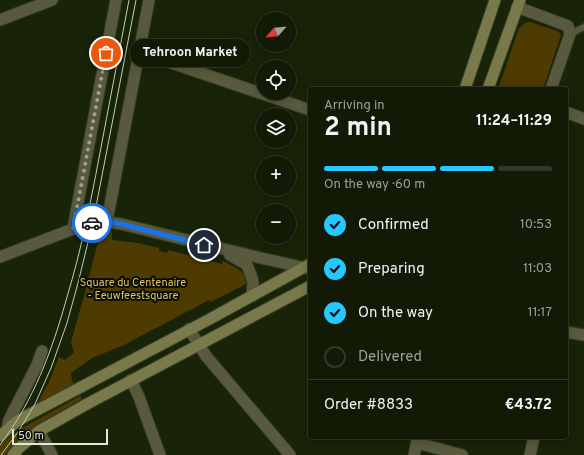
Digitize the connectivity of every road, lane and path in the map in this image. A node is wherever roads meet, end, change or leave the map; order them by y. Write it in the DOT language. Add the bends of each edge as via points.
graph roads {
  1 [pos="52,0"];
  2 [pos="116,0"];
  3 [pos="149,0"];
  4 [pos="493,1"];
  5 [pos="519,4"];
  6 [pos="0,20"];
  7 [pos="584,27"];
  8 [pos="570,34"];
  9 [pos="139,53"];
  10 [pos="466,87"];
  11 [pos="489,87"];
  12 [pos="552,87"];
  13 [pos="308,109"];
  14 [pos="568,113"];
  15 [pos="584,119"];
  16 [pos="107,221"];
  17 [pos="73,229"];
  18 [pos="219,248"];
  19 [pos="0,257"];
  20 [pos="308,267"];
  21 [pos="308,287"];
  22 [pos="252,296"];
  23 [pos="189,330"];
  24 [pos="568,332"];
  25 [pos="584,335"];
  26 [pos="199,345"];
  27 [pos="42,351"];
  28 [pos="131,380"];
  29 [pos="39,431"];
  30 [pos="3,432"];
  31 [pos="534,439"];
  32 [pos="418,440"];
  33 [pos="13,455"];
  34 [pos="52,455"];
  35 [pos="160,455"];
  36 [pos="290,455"];
  37 [pos="414,455"];
  38 [pos="462,455"];
  39 [pos="530,455"];
  1 -- 6 [label="street"];
  2 -- 17 [label="street"];
  3 -- 9 [label="street"];
  4 -- 10 [label="main road"];
  5 -- 8 [label="street" via="568,26"];
  5 -- 11 [label="main road"];
  7 -- 8 [label="lane"];
  8 -- 12 [label="street"];
  9 -- 13 [label="street"];
  9 -- 16 [label="street"];
  14 -- 15 [label="street"];
  16 -- 17 [label="street"];
  16 -- 18 [label="street"];
  17 -- 19 [label="street"];
  18 -- 20 [label="street"];
  18 -- 22 [label="street" via="247,265 252,274"];
  20 -- 22 [label="main road"];
  21 -- 26 [label="main road"];
  22 -- 23 [label="main road"];
  23 -- 26 [label="street"];
  23 -- 30 [label="main road" via="28,415"];
  24 -- 25 [label="street"];
  26 -- 28 [label="main road"];
  26 -- 36 [label="street"];
  27 -- 30 [label="street"];
  28 -- 29 [label="main road"];
  28 -- 35 [label="street"];
  29 -- 33 [label="main road"];
  29 -- 34 [label="street"];
  31 -- 39 [label="street"];
  32 -- 37 [label="street"];
  32 -- 38 [label="street"];
}
